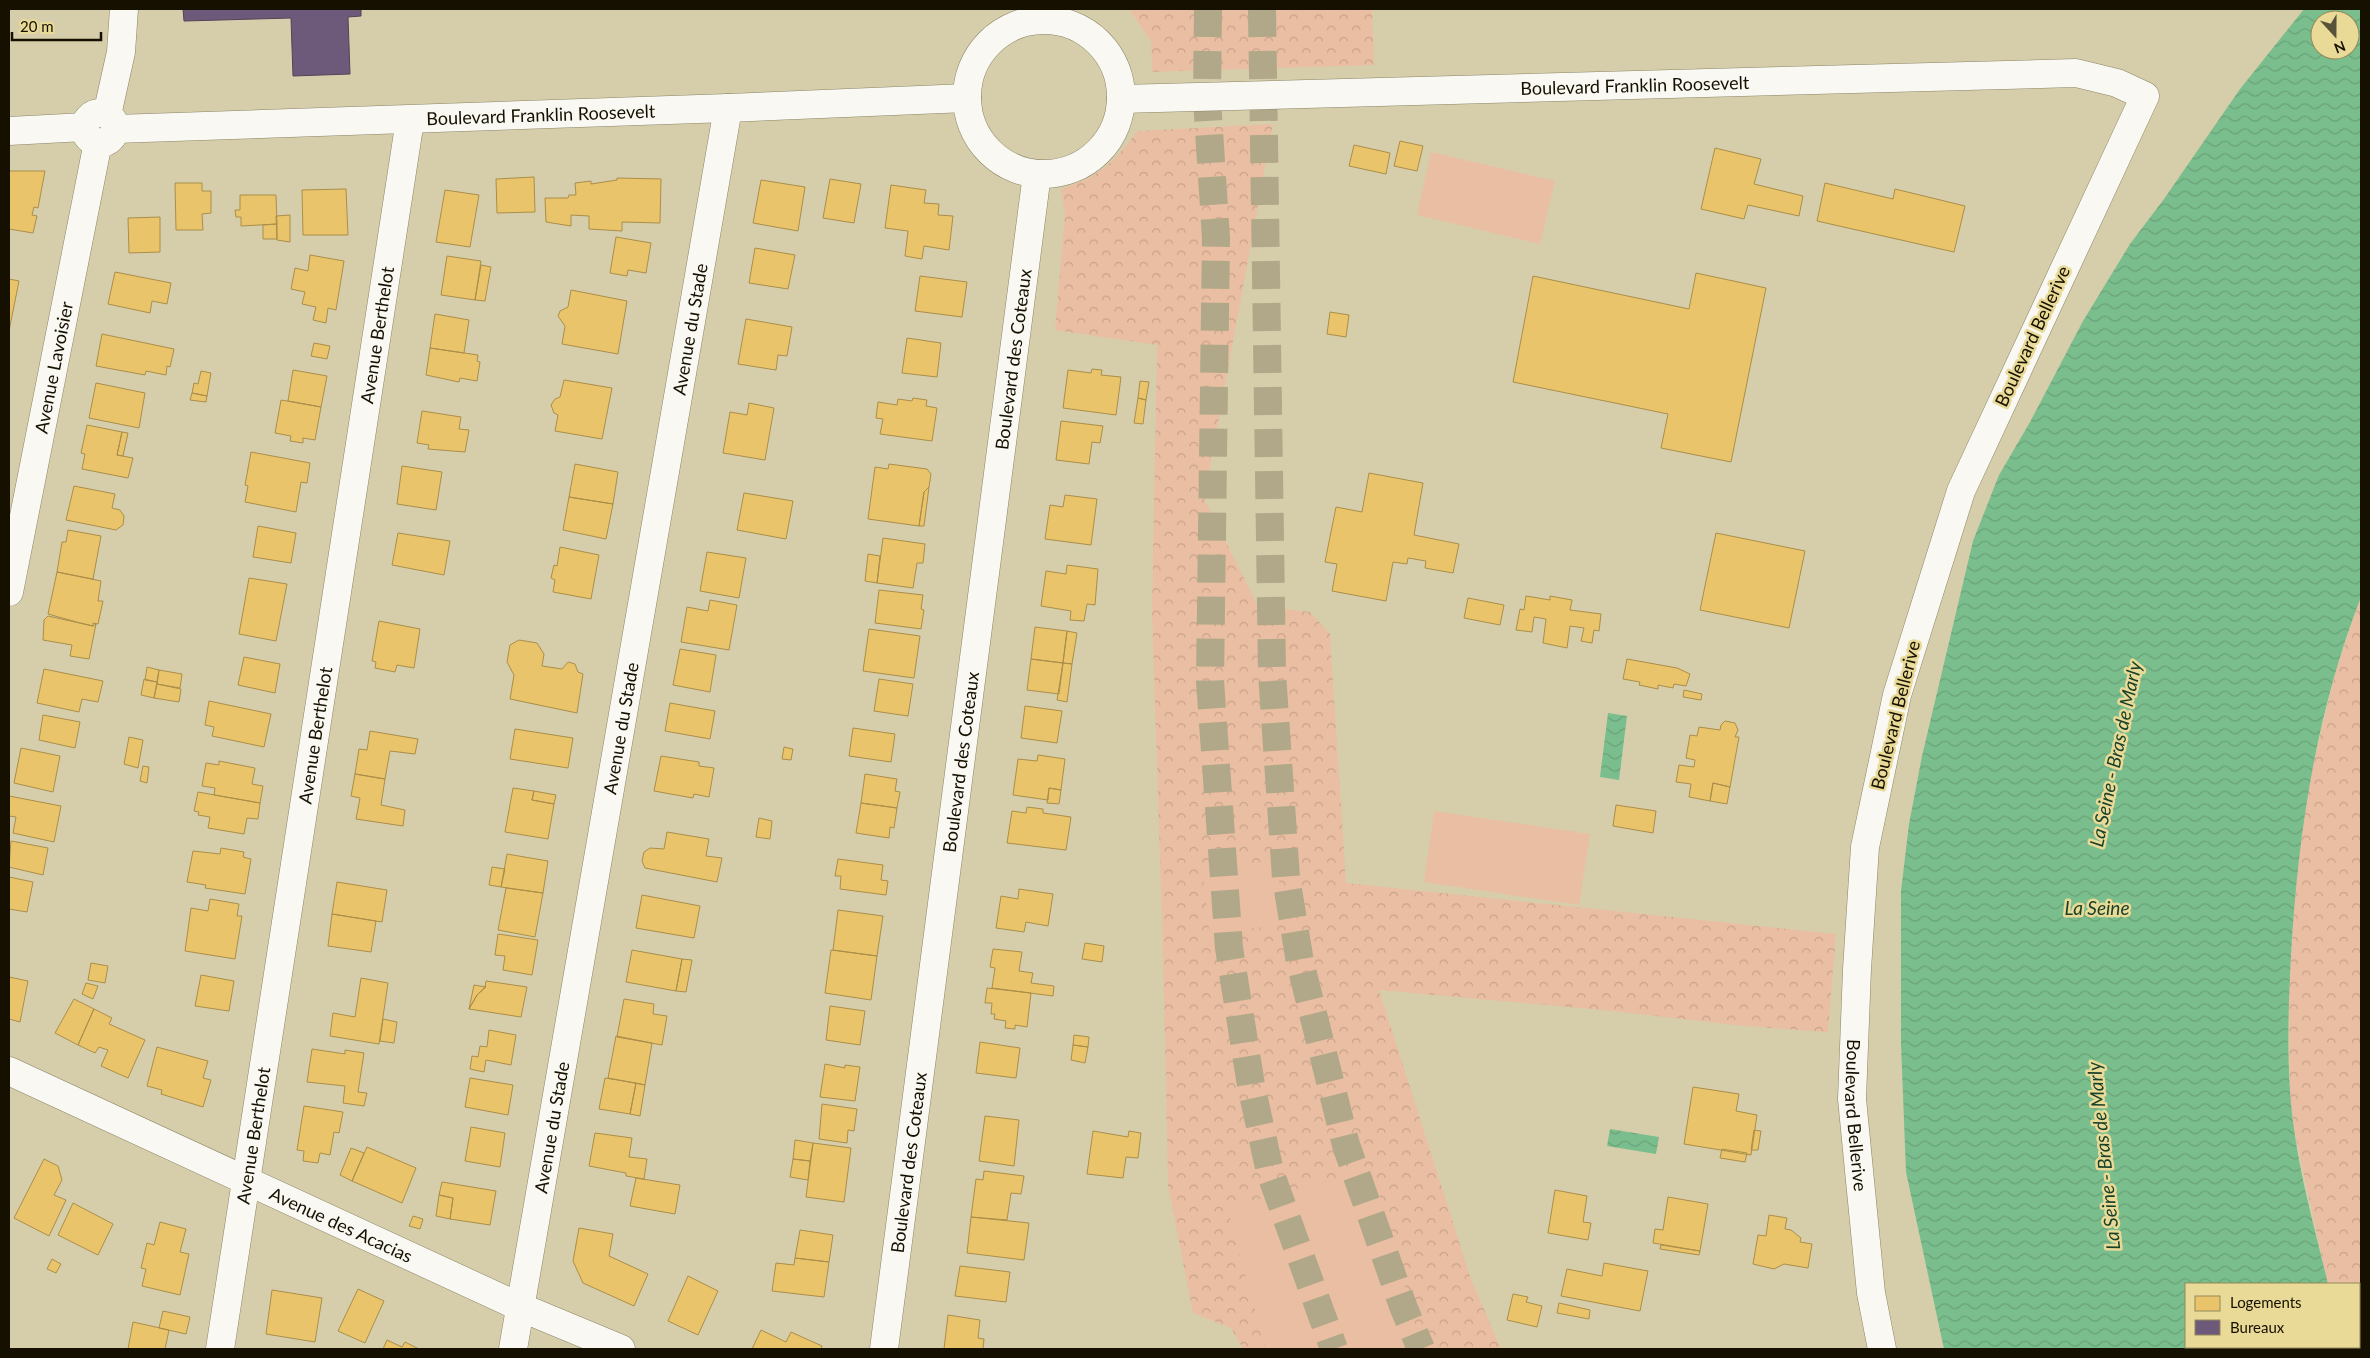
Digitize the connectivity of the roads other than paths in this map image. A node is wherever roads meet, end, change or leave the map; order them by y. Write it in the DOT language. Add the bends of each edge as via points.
graph roads {
  1 [pos="124,9"];
  2 [pos="2145,96"];
  3 [pos="966,98"];
  4 [pos="1121,99"];
  5 [pos="728,108"];
  6 [pos="410,120"];
  7 [pos="101,128"];
  8 [pos="9,131"];
  9 [pos="1037,174"];
  10 [pos="9,592"];
  11 [pos="9,1071"];
  12 [pos="246,1180"];
  13 [pos="520,1308"];
  14 [pos="220,1349"];
  15 [pos="513,1349"];
  16 [pos="621,1349"];
  17 [pos="884,1349"];
  18 [pos="1882,1349"];
  1 -- 7 [label="street, Avenue Lavoisier" via="121,52"];
  2 -- 4 [label="street, Boulevard Franklin Roosevelt" via="2117,83 2076,73"];
  2 -- 18 [label="street, Boulevard Bellerive" via="1961,491 1898,689 1865,847 1852,1099 1871,1293"];
  3 -- 4 [label="street" via="970,73 982,50 1001,33 1024,23 1049,20 1074,26 1094,37 1109,55 1118,76"];
  3 -- 5 [label="street, Boulevard Franklin Roosevelt"];
  3 -- 9 [label="street" via="970,120 995,157 1015,168"];
  4 -- 9 [label="street" via="1119,117 1101,149 1083,164 1061,172"];
  5 -- 6 [label="street, Boulevard Franklin Roosevelt"];
  5 -- 13 [label="street, Avenue du Stade"];
  6 -- 7 [label="street, Boulevard Franklin Roosevelt"];
  6 -- 12 [label="street, Avenue Berthelot"];
  7 -- 8 [label="street, Boulevard Franklin Roosevelt"];
  7 -- 10 [label="street, Avenue Lavoisier"];
  9 -- 17 [label="street, Boulevard des Coteaux"];
  11 -- 12 [label="street, Avenue des Acacias"];
  12 -- 13 [label="street, Avenue des Acacias"];
  12 -- 14 [label="street, Avenue Berthelot"];
  13 -- 15 [label="street, Avenue du Stade"];
  13 -- 16 [label="street, Avenue des Acacias"];
}
